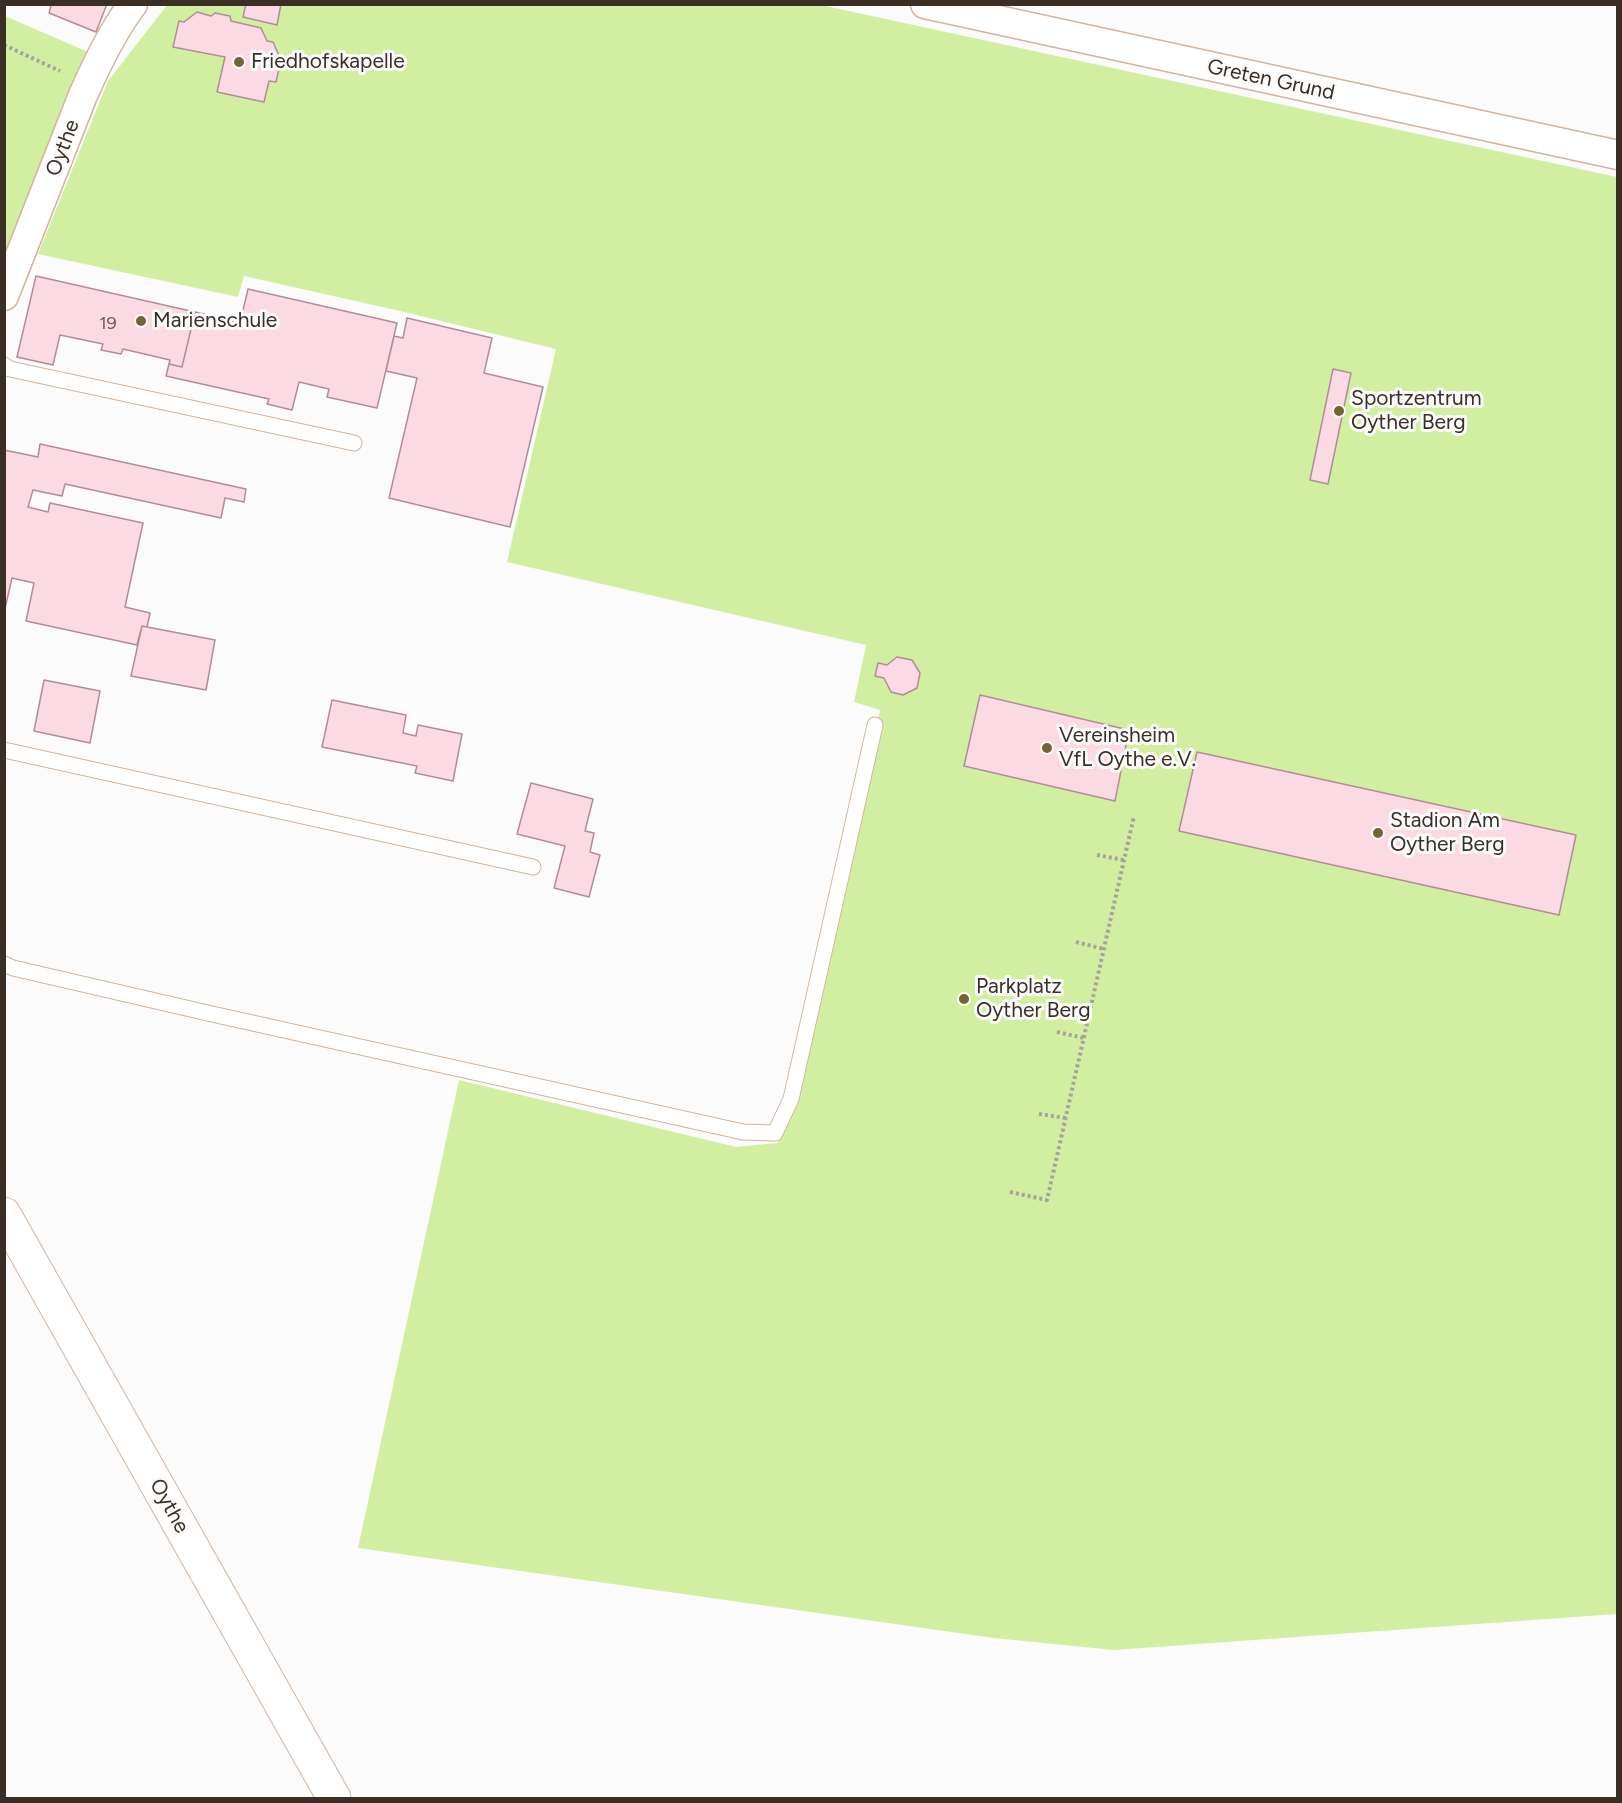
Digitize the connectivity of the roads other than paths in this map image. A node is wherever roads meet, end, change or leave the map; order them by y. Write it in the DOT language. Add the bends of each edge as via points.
graph roads {
  1 [pos="133,4"];
  2 [pos="925,4"];
  3 [pos="1617,155"];
  4 [pos="4,296"];
  5 [pos="4,365"];
  6 [pos="354,443"];
  7 [pos="875,725"];
  8 [pos="4,750"];
  9 [pos="533,867"];
  10 [pos="4,964"];
  11 [pos="4,1214"];
  12 [pos="334,1798"];
  1 -- 4 [label="street, Oythe" via="88,83"];
  2 -- 3 [label="street, Greten Grund"];
  5 -- 6 [label="lane"];
  7 -- 10 [label="lane" via="791,1099 775,1133 743,1132"];
  8 -- 9 [label="lane"];
  11 -- 12 [label="main road, Oythe"];
}
